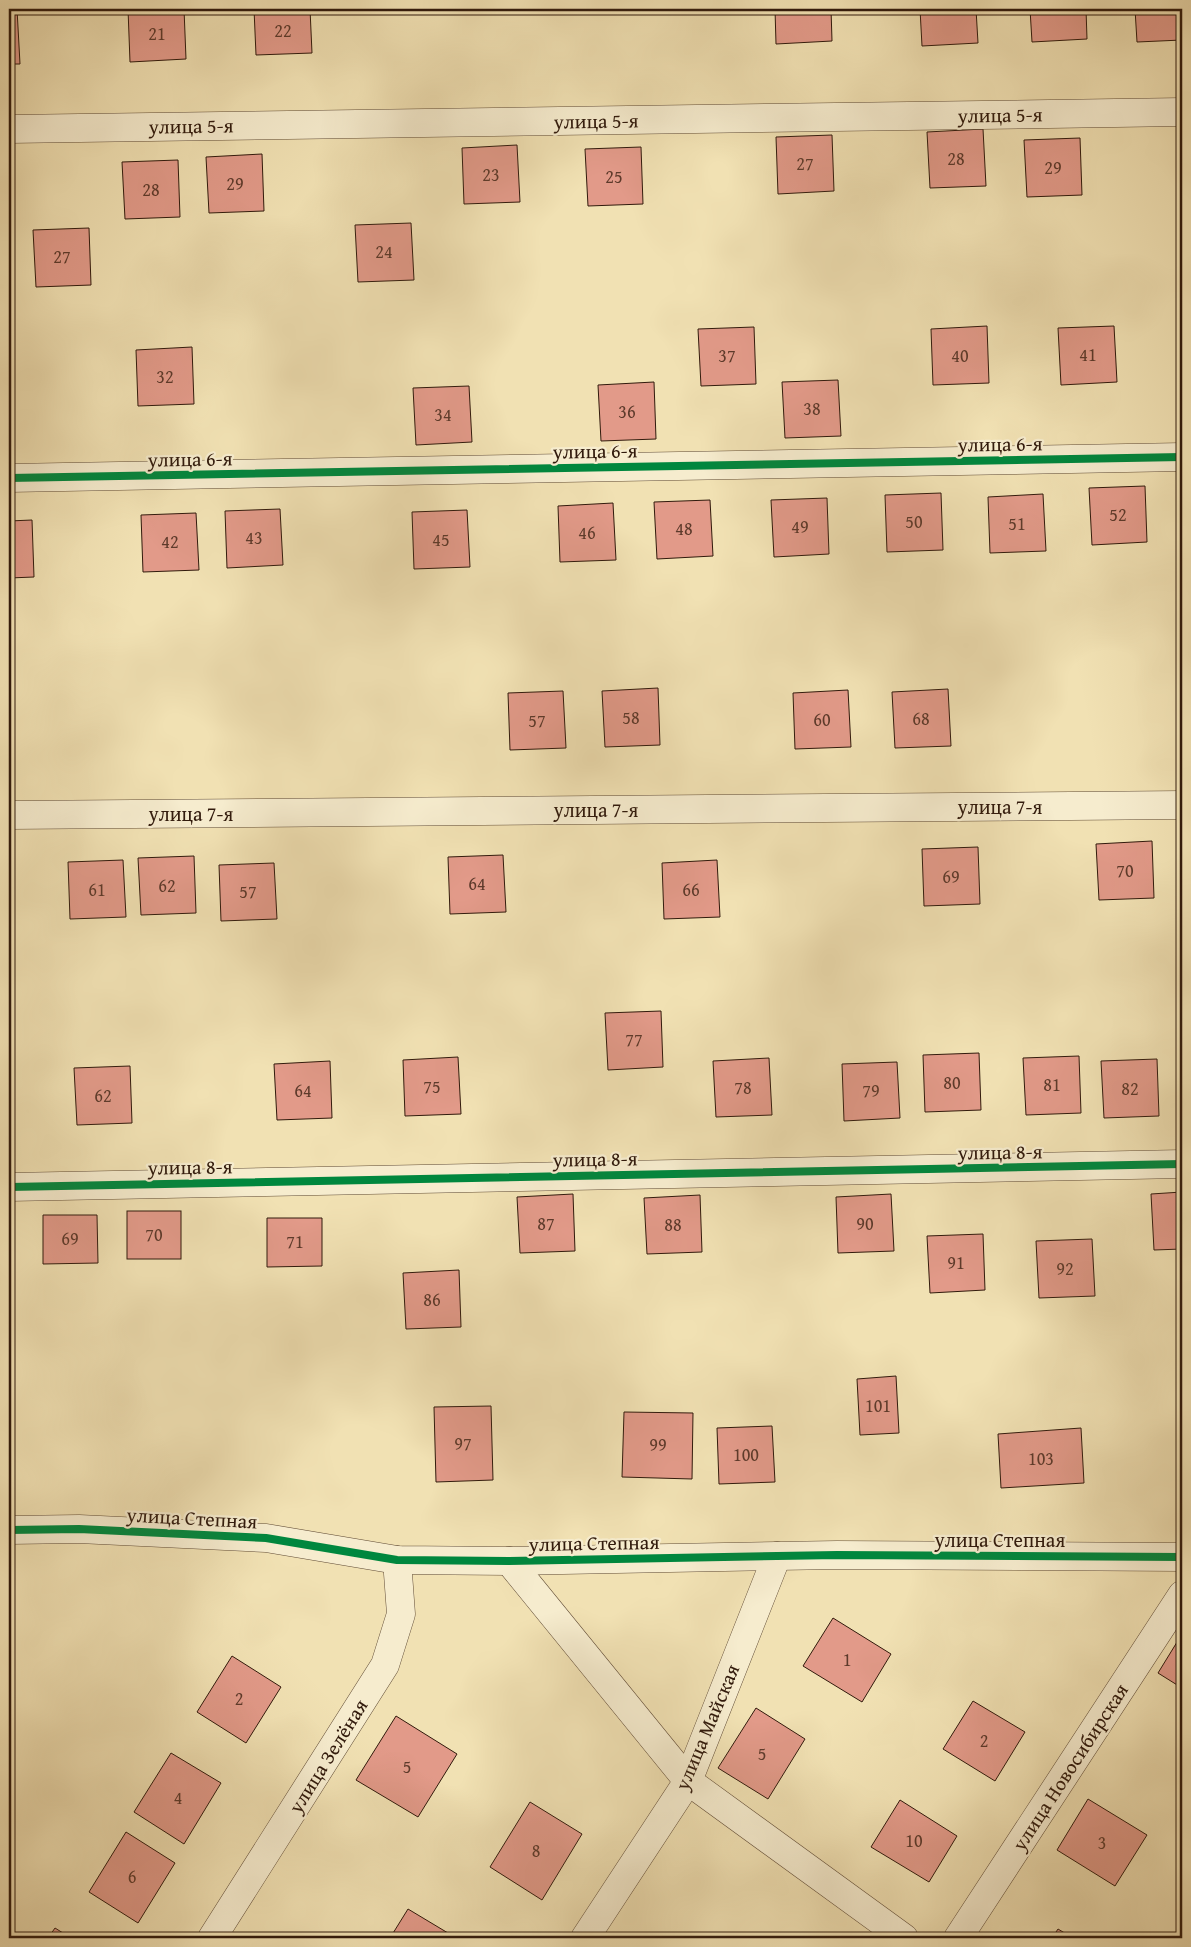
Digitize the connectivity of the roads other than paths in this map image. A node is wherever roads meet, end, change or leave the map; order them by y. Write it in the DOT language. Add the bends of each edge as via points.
graph roads {
  1 [pos="1182,112"];
  2 [pos="9,129"];
  3 [pos="1182,456"];
  4 [pos="9,478"];
  5 [pos="1182,805"];
  6 [pos="9,815"];
  7 [pos="1182,1164"];
  8 [pos="9,1187"];
  9 [pos="9,1530"];
  10 [pos="776,1556"];
  11 [pos="1182,1557"];
  12 [pos="397,1560"];
  13 [pos="510,1561"];
  14 [pos="1182,1595"];
  15 [pos="688,1781"];
  16 [pos="212,1938"];
  17 [pos="586,1938"];
  18 [pos="904,1938"];
  19 [pos="958,1938"];
  1 -- 2 [label="street, улица 5-я"];
  3 -- 4 [label="street, улица 6-я"];
  5 -- 6 [label="street, улица 7-я"];
  7 -- 8 [label="street, улица 8-я"];
  9 -- 12 [label="street, улица Степная" via="80,1529 266,1538"];
  10 -- 11 [label="street, улица Степная"];
  10 -- 13 [label="street, улица Степная"];
  10 -- 15 [label="street, улица Майская"];
  12 -- 13 [label="street, улица Степная"];
  12 -- 16 [label="street, улица Зелёная" via="401,1614 385,1665"];
  13 -- 15 [label="street"];
  14 -- 19 [label="street, улица Новосибирская"];
  15 -- 17 [label="street, улица Майская"];
  15 -- 18 [label="street"];
}
